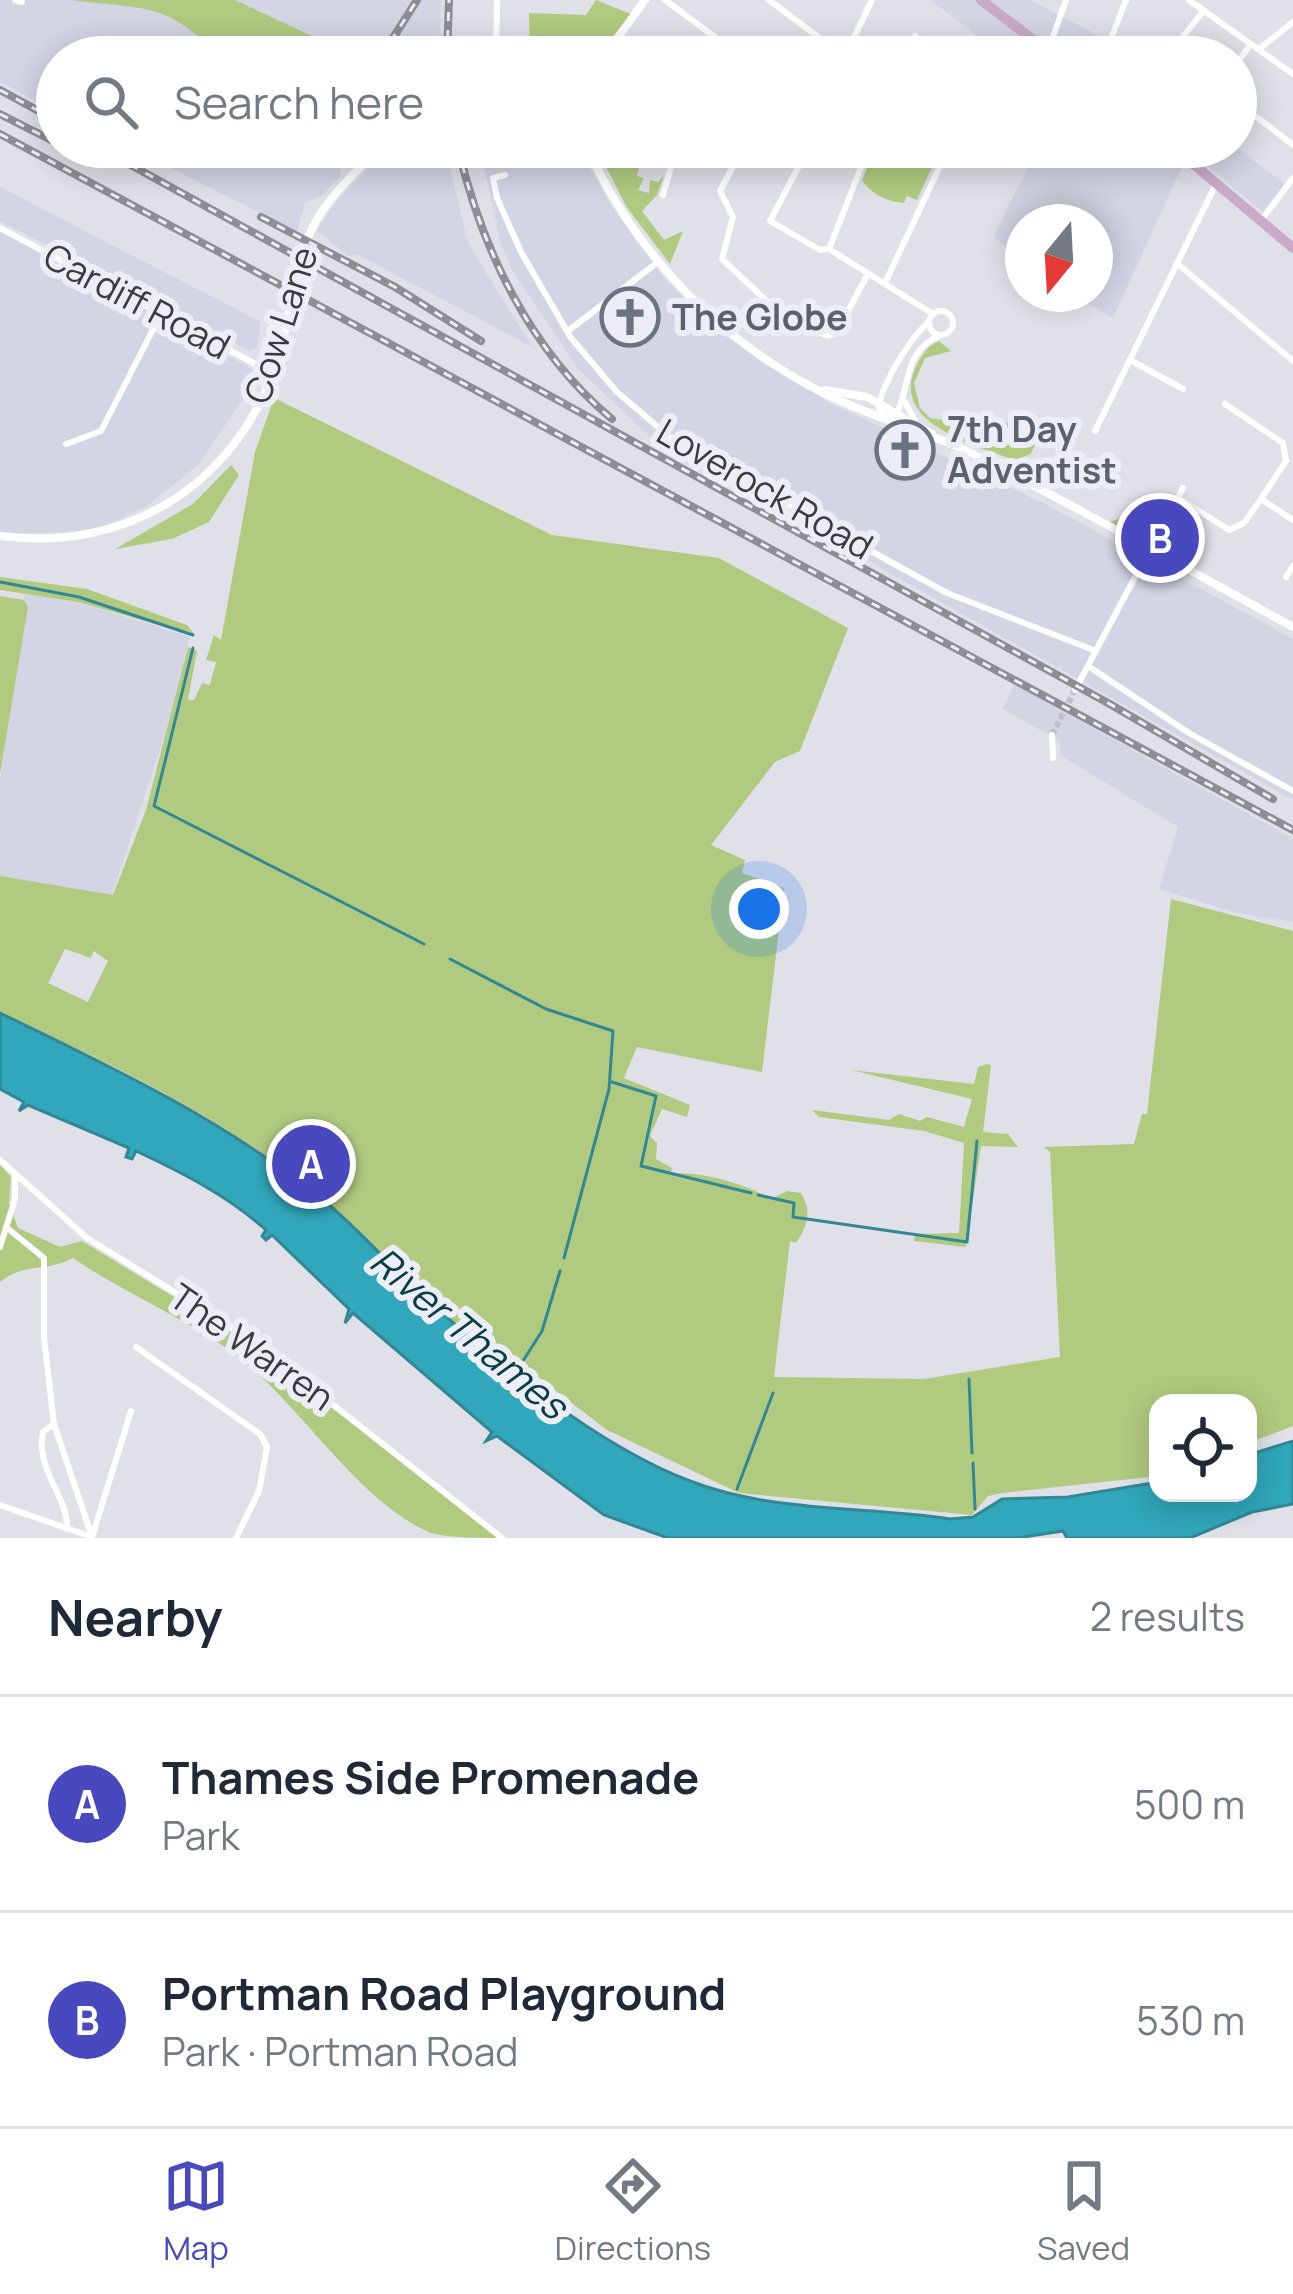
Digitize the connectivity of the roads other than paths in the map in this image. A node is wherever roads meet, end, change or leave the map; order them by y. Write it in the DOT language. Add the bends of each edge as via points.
graph roads {
  1 [pos="497,0"];
  2 [pos="645,0"];
  3 [pos="665,0"];
  4 [pos="769,0"];
  5 [pos="872,0"];
  6 [pos="981,0"];
  7 [pos="1066,0"];
  8 [pos="1126,0"];
  9 [pos="1189,0"];
  10 [pos="1204,10"];
  11 [pos="1291,26"];
  12 [pos="496,36"];
  13 [pos="622,36"];
  14 [pos="714,36"];
  15 [pos="817,36"];
  16 [pos="855,36"];
  17 [pos="1032,36"];
  18 [pos="1057,36"];
  19 [pos="1112,36"];
  20 [pos="1184,36"];
  21 [pos="1240,36"];
  22 [pos="1257,46"];
  23 [pos="1257,48"];
  24 [pos="1293,74"];
  25 [pos="1257,117"];
  26 [pos="1293,145"];
  27 [pos="360,168"];
  28 [pos="598,168"];
  29 [pos="671,168"];
  30 [pos="732,168"];
  31 [pos="797,168"];
  32 [pos="858,168"];
  33 [pos="939,168"];
  34 [pos="1199,168"];
  35 [pos="505,175"];
  36 [pos="1293,178"];
  37 [pos="1217,182"];
  38 [pos="663,194"];
  39 [pos="1262,220"];
  40 [pos="0,228"];
  41 [pos="1293,248"];
  42 [pos="829,249"];
  43 [pos="658,262"];
  44 [pos="1179,265"];
  45 [pos="868,274"];
  46 [pos="885,283"];
  47 [pos="160,314"];
  48 [pos="931,317"];
  49 [pos="568,331"];
  50 [pos="939,336"];
  51 [pos="1130,360"];
  52 [pos="1293,361"];
  53 [pos="273,374"];
  54 [pos="885,388"];
  55 [pos="818,389"];
  56 [pos="1184,389"];
  57 [pos="867,397"];
  58 [pos="903,399"];
  59 [pos="878,404"];
  60 [pos="898,411"];
  61 [pos="1225,417"];
  62 [pos="885,418"];
  63 [pos="915,420"];
  64 [pos="1095,431"];
  65 [pos="935,437"];
  66 [pos="65,444"];
  67 [pos="1183,488"];
  68 [pos="1179,498"];
  69 [pos="1261,499"];
  70 [pos="1171,510"];
  71 [pos="1293,520"];
  72 [pos="0,536"];
  73 [pos="1150,549"];
  74 [pos="1293,566"];
  75 [pos="1286,577"];
  76 [pos="1293,627"];
  77 [pos="1096,651"];
  78 [pos="1088,666"];
  79 [pos="1075,690"];
  80 [pos="1052,735"];
  81 [pos="1053,758"];
  82 [pos="1293,791"];
  83 [pos="0,1160"];
  84 [pos="15,1176"];
  85 [pos="32,1192"];
  86 [pos="15,1199"];
  87 [pos="6,1227"];
  88 [pos="0,1247"];
  89 [pos="140,1348"];
  90 [pos="131,1411"];
  91 [pos="54,1424"];
  92 [pos="0,1505"];
  93 [pos="67,1529"];
  94 [pos="93,1538"];
  95 [pos="236,1538"];
  96 [pos="502,1538"];
  1 -- 12 [label="street"];
  2 -- 13 [label="street"];
  3 -- 14 [label="street"];
  4 -- 15 [label="street"];
  5 -- 16 [label="street"];
  6 -- 17 [label="main road"];
  7 -- 18 [label="street"];
  8 -- 19 [label="street"];
  9 -- 10 [label="street"];
  10 -- 20 [label="street"];
  10 -- 21 [label="street"];
  11 -- 22 [label="street"];
  23 -- 24 [label="street"];
  25 -- 26 [label="street"];
  27 -- 53 [label="street, Cow Lane" via="310,233"];
  28 -- 43 [label="street"];
  29 -- 38 [label="street"];
  30 -- 45 [label="street" via="720,191 734,217 722,259 769,303 827,336"];
  31 -- 42 [label="street" via="770,221"];
  32 -- 42 [label="street"];
  33 -- 46 [label="street"];
  34 -- 37 [label="main road"];
  35 -- 49 [label="street, Loverock Road" via="493,178 501,207"];
  36 -- 39 [label="street"];
  37 -- 39 [label="main road"];
  37 -- 44 [label="street"];
  39 -- 41 [label="main road"];
  40 -- 47 [label="street, Cardiff Road"];
  42 -- 45 [label="street"];
  43 -- 49 [label="street"];
  43 -- 55 [label="street" via="728,331"];
  44 -- 51 [label="street"];
  44 -- 52 [label="street"];
  45 -- 46 [label="street"];
  46 -- 48 [label="street"];
  47 -- 53 [label="street, Cardiff Road"];
  47 -- 66 [label="street" via="101,431"];
  48 -- 50 [label="street"];
  48 -- 50 [label="street" via="946,312 953,320"];
  48 -- 54 [label="street"];
  49 -- 77 [label="street, Loverock Road" via="617,392 693,455 965,602"];
  50 -- 58 [label="street" via="909,366"];
  51 -- 56 [label="street"];
  51 -- 64 [label="street"];
  53 -- 72 [label="street, Cow Lane" via="230,449 180,498 127,526 62,540"];
  54 -- 57 [label="street"];
  54 -- 59 [label="street"];
  55 -- 57 [label="street"];
  55 -- 62 [label="street"];
  57 -- 59 [label="street"];
  58 -- 60 [label="street"];
  58 -- 63 [label="street"];
  59 -- 60 [label="street"];
  59 -- 62 [label="street"];
  60 -- 62 [label="street"];
  60 -- 63 [label="street"];
  61 -- 69 [label="street" via="1228,406 1288,452"];
  62 -- 65 [label="street"];
  63 -- 65 [label="street"];
  65 -- 73 [label="street"];
  67 -- 68 [label="street"];
  68 -- 69 [label="street" via="1224,529 1244,524"];
  68 -- 70 [label="street"];
  69 -- 71 [label="street"];
  73 -- 76 [label="street"];
  73 -- 77 [label="street"];
  74 -- 75 [label="street"];
  77 -- 78 [label="street"];
  78 -- 79 [label="street"];
  78 -- 82 [label="street"];
  80 -- 81 [label="street"];
  83 -- 84 [label="street, The Warren"];
  84 -- 85 [label="street, The Warren"];
  84 -- 86 [label="street"];
  85 -- 86 [label="street"];
  85 -- 96 [label="street, The Warren" via="87,1238 248,1337"];
  86 -- 87 [label="street"];
  87 -- 88 [label="street"];
  87 -- 91 [label="street" via="38,1250 47,1268 44,1338"];
  89 -- 95 [label="street" via="267,1447 259,1491"];
  90 -- 94 [label="street"];
  91 -- 93 [label="street" via="43,1432 42,1447"];
  91 -- 94 [label="street"];
  92 -- 93 [label="street"];
  93 -- 94 [label="street"];
}
